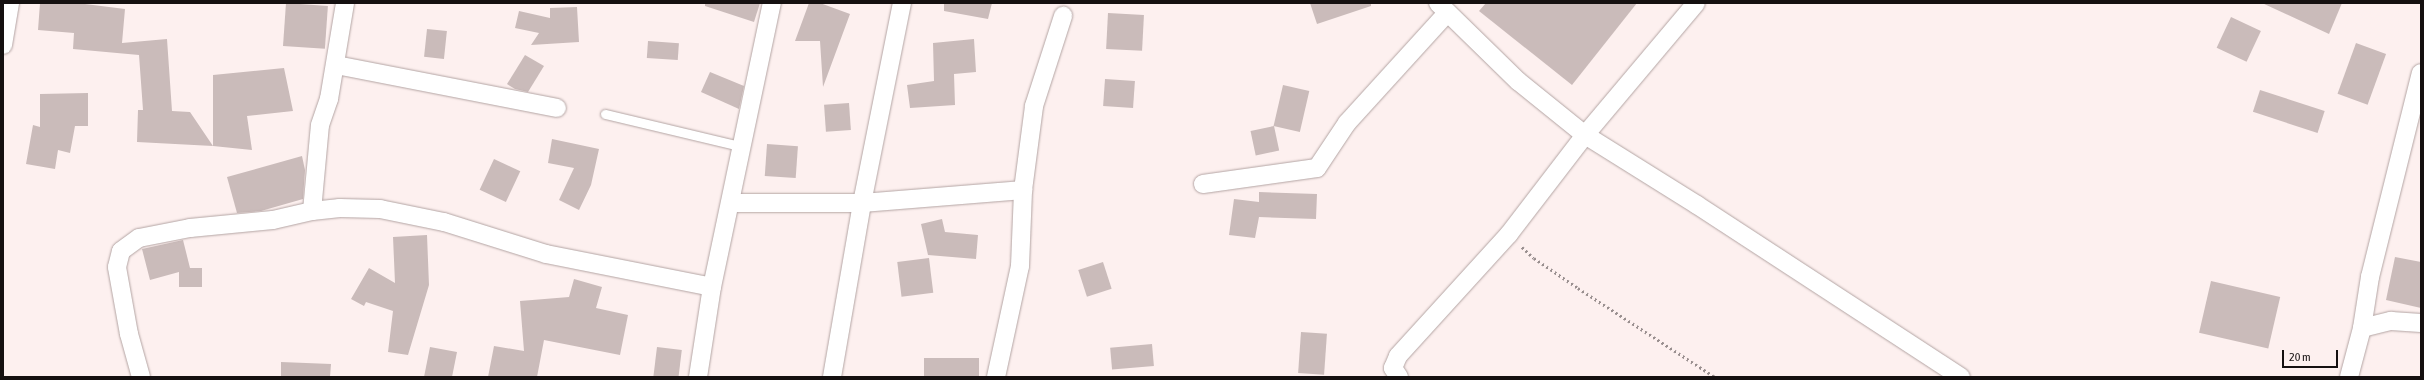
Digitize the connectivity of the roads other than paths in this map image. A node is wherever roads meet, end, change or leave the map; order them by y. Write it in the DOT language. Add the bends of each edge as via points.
graph roads {
  1 [pos="10,3"];
  2 [pos="345,3"];
  3 [pos="772,3"];
  4 [pos="902,3"];
  5 [pos="1696,3"];
  6 [pos="1443,8"];
  7 [pos="1063,16"];
  8 [pos="3,45"];
  9 [pos="336,65"];
  10 [pos="2421,73"];
  11 [pos="557,108"];
  12 [pos="605,114"];
  13 [pos="1585,135"];
  14 [pos="743,147"];
  15 [pos="1203,184"];
  16 [pos="1023,190"];
  17 [pos="731,203"];
  18 [pos="862,203"];
  19 [pos="312,211"];
  20 [pos="712,287"];
  21 [pos="2421,323"];
  22 [pos="2362,328"];
  23 [pos="141,377"];
  24 [pos="698,377"];
  25 [pos="832,377"];
  26 [pos="996,377"];
  27 [pos="1399,377"];
  28 [pos="1961,377"];
  29 [pos="2349,377"];
  1 -- 8 [label="street"];
  2 -- 9 [label="street"];
  3 -- 14 [label="street"];
  4 -- 18 [label="street"];
  5 -- 13 [label="street"];
  6 -- 13 [label="street" via="1518,81"];
  6 -- 15 [label="street" via="1347,123 1317,168"];
  7 -- 16 [label="street" via="1034,106"];
  9 -- 11 [label="street"];
  9 -- 19 [label="street" via="320,125"];
  10 -- 22 [label="street" via="2370,277"];
  12 -- 14 [label="lane"];
  13 -- 27 [label="street" via="1509,234 1432,322 1398,356 1393,368"];
  13 -- 28 [label="street" via="1698,205"];
  14 -- 17 [label="street"];
  16 -- 18 [label="street"];
  16 -- 26 [label="street" via="1020,266"];
  17 -- 18 [label="street"];
  17 -- 20 [label="street"];
  18 -- 25 [label="street"];
  19 -- 20 [label="street" via="340,208 380,209 444,222 546,254"];
  19 -- 23 [label="street" via="273,220 190,228 138,238 121,251 117,267 129,334"];
  20 -- 24 [label="street"];
  21 -- 22 [label="street" via="2392,322"];
  22 -- 29 [label="street"];
}
